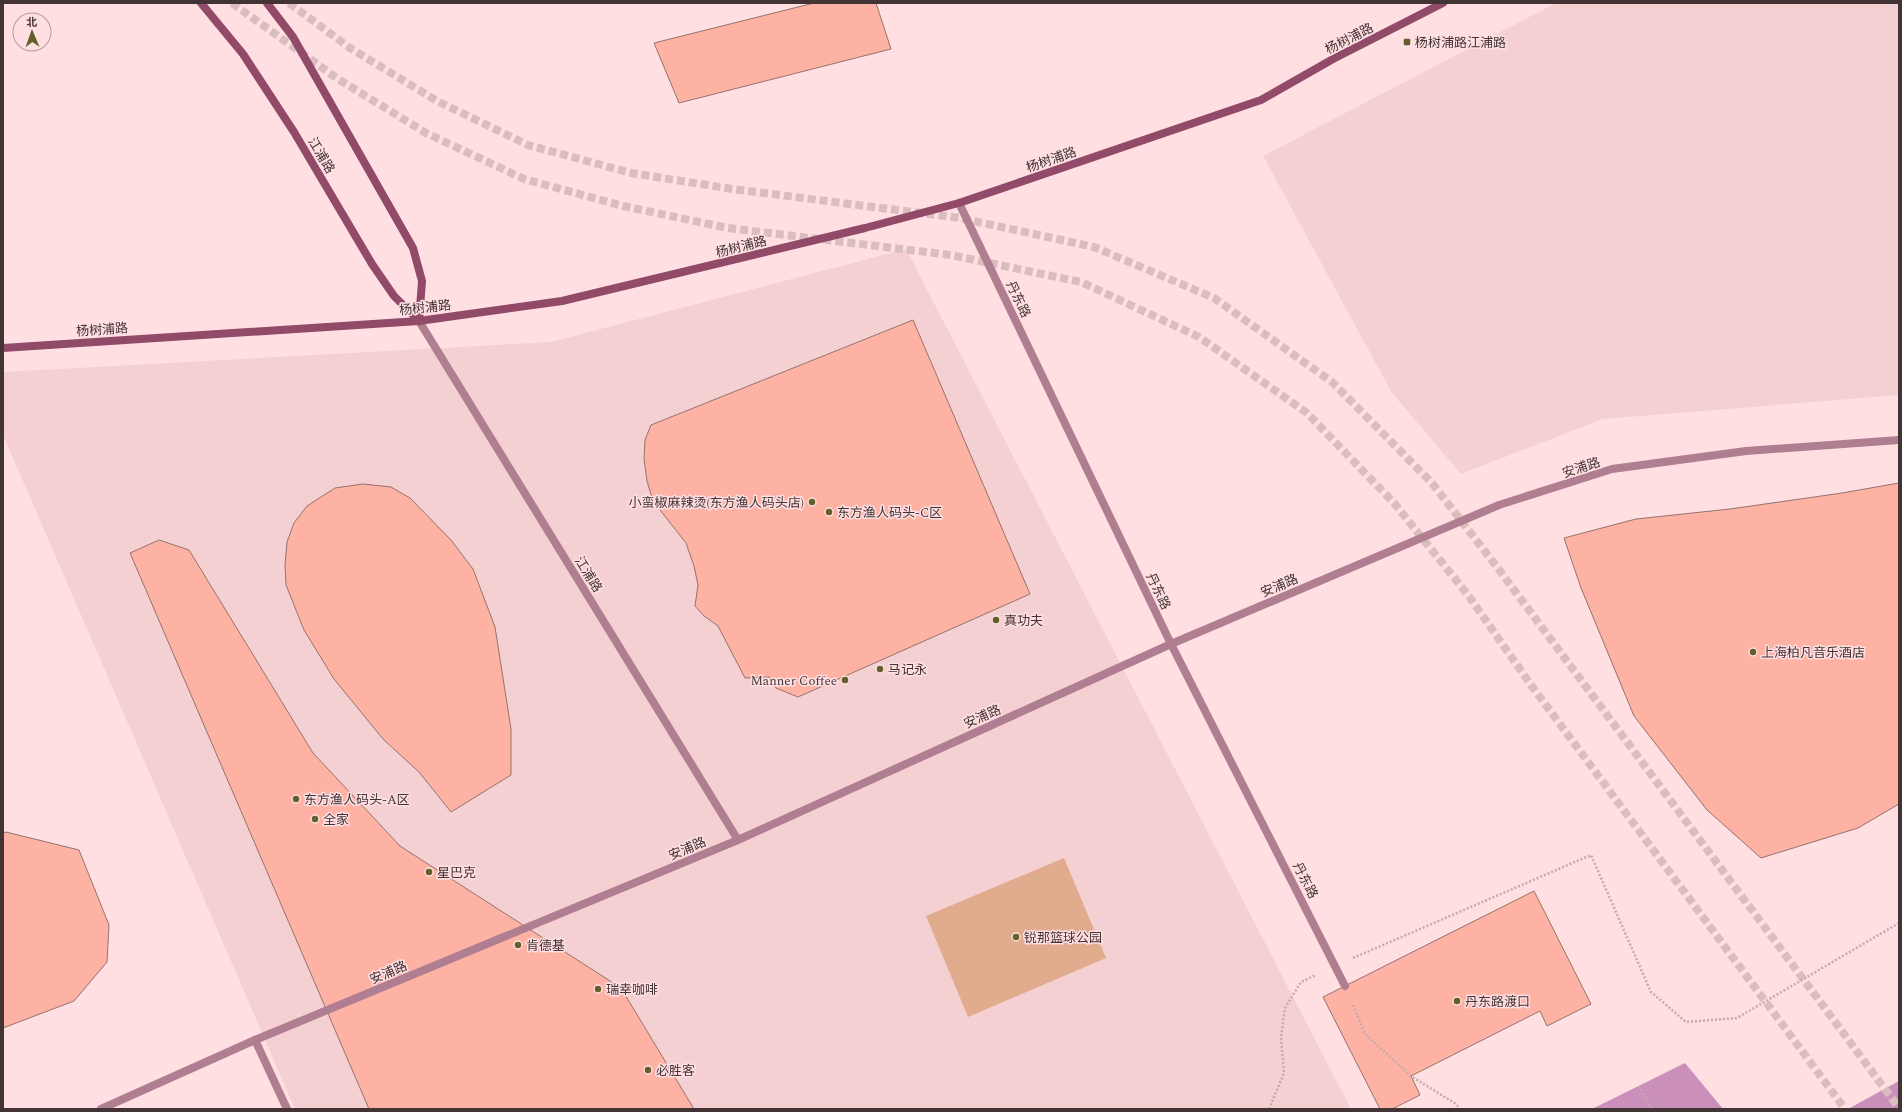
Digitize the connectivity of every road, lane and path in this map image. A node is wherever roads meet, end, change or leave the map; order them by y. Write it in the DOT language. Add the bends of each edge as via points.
graph roads {
  1 [pos="201,3"];
  2 [pos="267,3"];
  3 [pos="1443,3"];
  4 [pos="959,203"];
  5 [pos="419,321"];
  6 [pos="3,348"];
  7 [pos="1899,440"];
  8 [pos="1171,644"];
  9 [pos="738,840"];
  10 [pos="1899,923"];
  11 [pos="1336,965"];
  12 [pos="1346,986"];
  13 [pos="256,1040"];
  14 [pos="1639,1086"];
  15 [pos="101,1109"];
  16 [pos="287,1109"];
  17 [pos="1269,1109"];
  18 [pos="1460,1109"];
  19 [pos="1652,1109"];
  1 -- 5 [label="main road, 江浦路" via="243,54 294,132 372,264 394,296"];
  2 -- 5 [label="main road" via="293,37 413,248 422,281"];
  3 -- 4 [label="main road, 杨树浦路" via="1333,59 1260,100"];
  4 -- 5 [label="main road, 杨树浦路" via="562,301"];
  4 -- 8 [label="street, 丹东路"];
  5 -- 6 [label="main road, 杨树浦路"];
  5 -- 9 [label="street, 江浦路"];
  7 -- 8 [label="street, 安浦路" via="1746,451 1612,469 1499,505"];
  8 -- 9 [label="street, 安浦路"];
  8 -- 11 [label="street, 丹东路"];
  9 -- 13 [label="street, 安浦路"];
  10 -- 11 [label="path" via="1736,1018 1686,1022 1650,992 1591,855"];
  11 -- 12 [label="street, 丹东路"];
  11 -- 17 [label="path" via="1301,982 1285,1008 1281,1038 1284,1073"];
  12 -- 18 [label="path" via="1365,1034 1411,1076"];
  13 -- 15 [label="street, 安浦路"];
  13 -- 16 [label="street"];
  14 -- 19 [label="path"];
}
